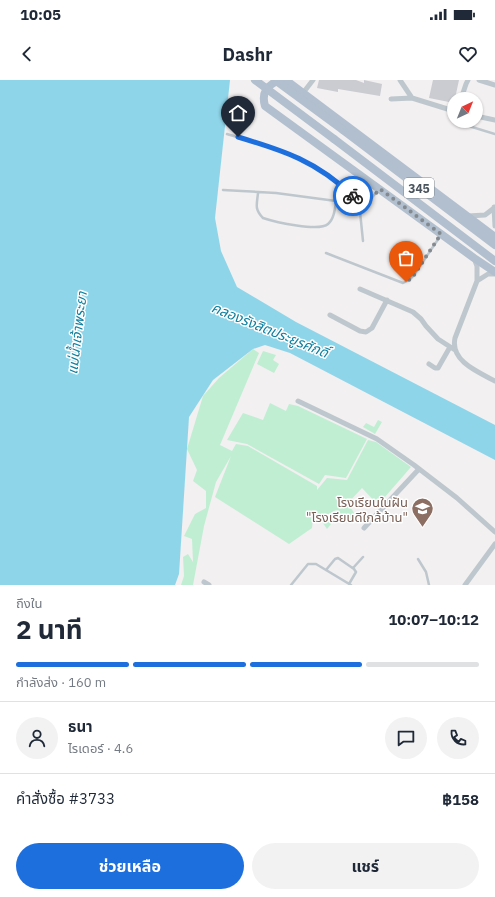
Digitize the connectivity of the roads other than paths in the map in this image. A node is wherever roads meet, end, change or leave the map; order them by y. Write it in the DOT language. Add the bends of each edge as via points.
graph roads {
  1 [pos="255,80"];
  2 [pos="275,80"];
  3 [pos="279,80"];
  4 [pos="282,80"];
  5 [pos="313,80"];
  6 [pos="400,80"];
  7 [pos="468,80"];
  8 [pos="479,80"];
  9 [pos="495,85"];
  10 [pos="463,92"];
  11 [pos="303,93"];
  12 [pos="412,98"];
  13 [pos="390,99"];
  14 [pos="447,109"];
  15 [pos="483,117"];
  16 [pos="495,120"];
  17 [pos="473,128"];
  18 [pos="227,134"];
  19 [pos="495,134"];
  20 [pos="380,189"];
  21 [pos="223,190"];
  22 [pos="258,193"];
  23 [pos="336,201"];
  24 [pos="359,202"];
  25 [pos="495,207"];
  26 [pos="468,216"];
  27 [pos="495,226"];
  28 [pos="441,234"];
  29 [pos="495,237"];
  30 [pos="364,241"];
  31 [pos="495,245"];
  32 [pos="326,253"];
  33 [pos="474,258"];
  34 [pos="495,261"];
  35 [pos="495,273"];
  36 [pos="477,281"];
  37 [pos="360,289"];
  38 [pos="387,300"];
  39 [pos="330,315"];
  40 [pos="453,348"];
  41 [pos="429,364"];
  42 [pos="495,380"];
  43 [pos="298,401"];
  44 [pos="419,469"];
  45 [pos="364,528"];
  46 [pos="495,532"];
  47 [pos="495,544"];
  48 [pos="363,557"];
  49 [pos="418,559"];
  50 [pos="353,568"];
  51 [pos="326,570"];
  52 [pos="350,584"];
  53 [pos="291,585"];
  54 [pos="429,585"];
  55 [pos="465,585"];
  1 -- 34 [label="main road, 345, bridge"];
  2 -- 31 [label="main road, 345, bridge"];
  3 -- 20 [label="main road" via="264,92 265,106"];
  4 -- 11 [label="main road"];
  5 -- 11 [label="street"];
  6 -- 12 [label="street"];
  7 -- 10 [label="street"];
  8 -- 9 [label="street"];
  11 -- 26 [label="main road"];
  12 -- 13 [label="street"];
  12 -- 14 [label="street"];
  15 -- 16 [label="street"];
  17 -- 19 [label="lane"];
  18 -- 24 [label="lane" via="282,151 313,165 330,176"];
  20 -- 24 [label="lane" via="370,200"];
  20 -- 28 [label="main road"];
  21 -- 22 [label="lane"];
  22 -- 23 [label="lane" via="281,193"];
  22 -- 23 [label="lane" via="258,213 263,218 310,227 323,227 329,224"];
  23 -- 24 [label="lane"];
  24 -- 30 [label="lane"];
  25 -- 26 [label="street" via="485,215"];
  25 -- 27 [label="street"];
  26 -- 29 [label="main road"];
  28 -- 32 [label="lane" via="414,275 403,283"];
  28 -- 33 [label="main road"];
  33 -- 35 [label="main road"];
  33 -- 36 [label="street" via="478,272"];
  35 -- 36 [label="street"];
  36 -- 40 [label="street"];
  37 -- 38 [label="street"];
  38 -- 39 [label="street" via="372,328 366,332"];
  38 -- 40 [label="street" via="413,312 438,339"];
  40 -- 41 [label="street" via="438,368"];
  40 -- 42 [label="street" via="462,360 478,373"];
  43 -- 44 [label="street" via="377,439"];
  44 -- 45 [label="street"];
  44 -- 46 [label="street"];
  47 -- 55 [label="street"];
  48 -- 50 [label="lane"];
  49 -- 54 [label="lane" via="426,572"];
  50 -- 51 [label="lane" via="338,558"];
  50 -- 52 [label="lane" via="356,574"];
  51 -- 52 [label="lane"];
  51 -- 53 [label="lane" via="316,564 308,564"];
}
